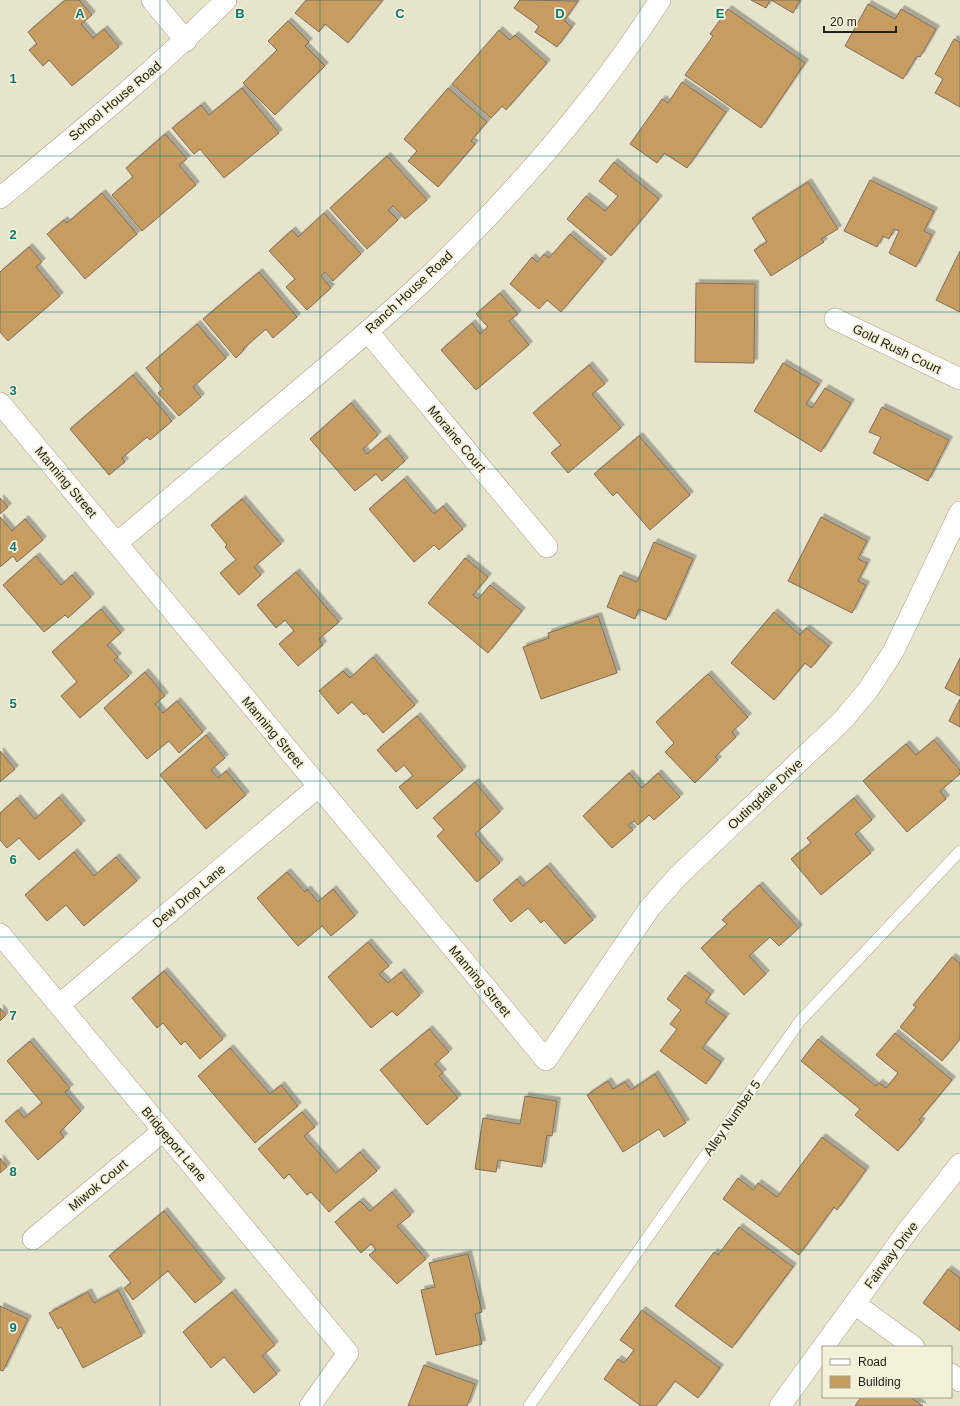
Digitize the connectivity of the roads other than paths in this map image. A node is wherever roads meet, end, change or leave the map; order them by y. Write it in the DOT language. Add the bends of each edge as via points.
graph roads {
  1 [pos="152,0"];
  2 [pos="226,0"];
  3 [pos="660,0"];
  4 [pos="186,41"];
  5 [pos="0,198"];
  6 [pos="835,319"];
  7 [pos="368,332"];
  8 [pos="960,379"];
  9 [pos="0,403"];
  10 [pos="960,512"];
  11 [pos="117,544"];
  12 [pos="547,547"];
  13 [pos="319,786"];
  14 [pos="960,851"];
  15 [pos="0,934"];
  16 [pos="59,1005"];
  17 [pos="546,1060"];
  18 [pos="163,1131"];
  19 [pos="960,1164"];
  20 [pos="33,1239"];
  21 [pos="855,1304"];
  22 [pos="824,1346"];
  23 [pos="913,1346"];
  24 [pos="822,1348"];
  25 [pos="952,1375"];
  26 [pos="960,1381"];
  27 [pos="310,1406"];
  28 [pos="529,1406"];
  29 [pos="780,1406"];
  1 -- 4 [label="street"];
  2 -- 4 [label="street, School House Road"];
  3 -- 7 [label="street, Ranch House Road" via="602,82 490,215"];
  4 -- 5 [label="street, School House Road"];
  6 -- 8 [label="street, Gold Rush Court"];
  7 -- 11 [label="street, Ranch House Road"];
  7 -- 12 [label="street, Moraine Court"];
  9 -- 11 [label="street, Manning Street"];
  10 -- 17 [label="street, Outingdale Drive" via="893,652 868,690 842,721 678,876 649,909"];
  11 -- 13 [label="street, Manning Street"];
  13 -- 16 [label="street, Dew Drop Lane"];
  13 -- 17 [label="street, Manning Street"];
  14 -- 28 [label="lane, Alley Number 5" via="800,1021"];
  15 -- 16 [label="street, Bridgeport Lane"];
  16 -- 18 [label="street, Bridgeport Lane"];
  18 -- 20 [label="street, Miwok Court"];
  18 -- 27 [label="street, Bridgeport Lane" via="348,1353"];
  19 -- 21 [label="street, Fairway Drive"];
  21 -- 22 [label="street, Fairway Drive"];
  21 -- 23 [label="street"];
  24 -- 29 [label="street, Fairway Drive"];
  25 -- 26 [label="street"];
}
